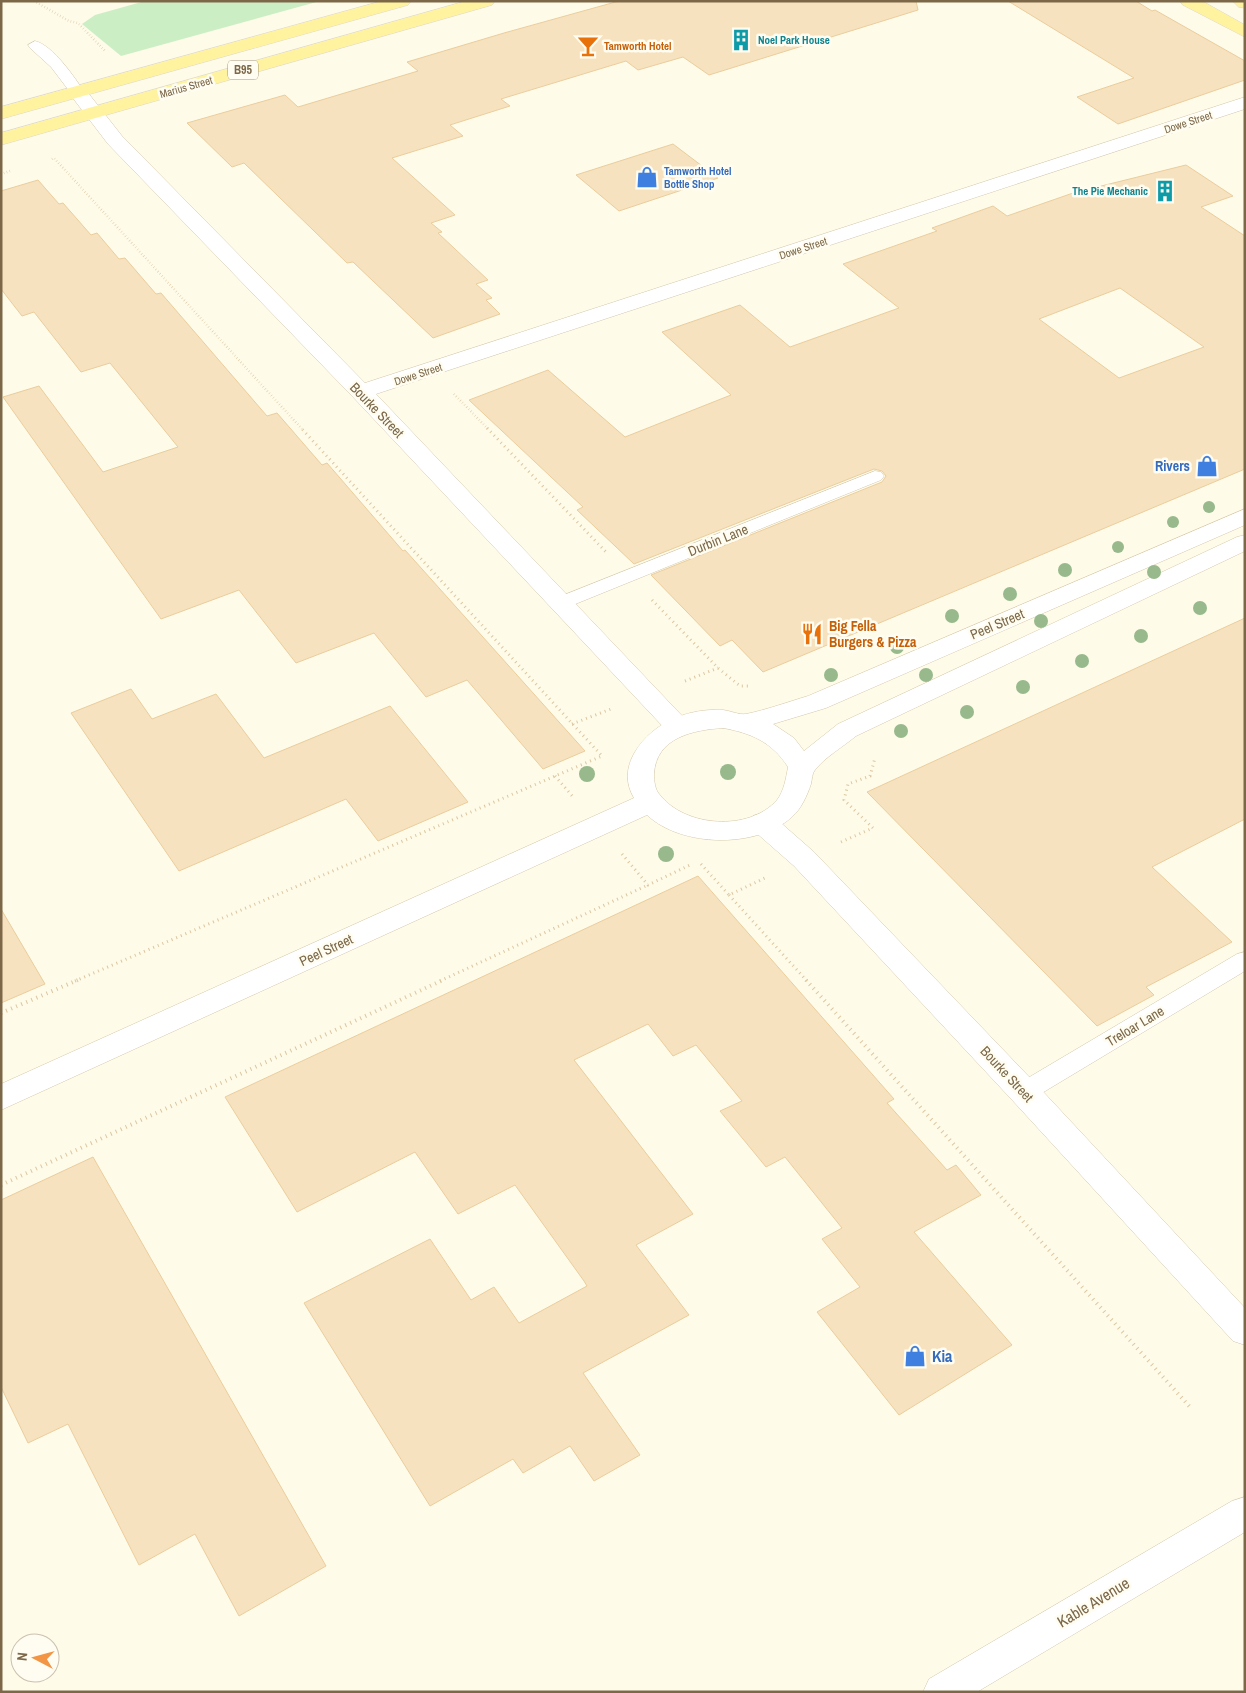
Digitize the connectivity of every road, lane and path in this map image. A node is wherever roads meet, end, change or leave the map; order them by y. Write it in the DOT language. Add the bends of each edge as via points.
graph roads {
  1 [pos="34,1"];
  2 [pos="41,1"];
  3 [pos="402,1"];
  4 [pos="486,1"];
  5 [pos="1189,1"];
  6 [pos="38,4"];
  7 [pos="1245,32"];
  8 [pos="35,46"];
  9 [pos="109,55"];
  10 [pos="78,93"];
  11 [pos="1245,103"];
  12 [pos="1,113"];
  13 [pos="94,113"];
  14 [pos="1,139"];
  15 [pos="45,161"];
  16 [pos="19,168"];
  17 [pos="1,174"];
  18 [pos="361,392"];
  19 [pos="875,476"];
  20 [pos="1245,516"];
  21 [pos="1245,542"];
  22 [pos="561,603"];
  23 [pos="718,668"];
  24 [pos="685,681"];
  25 [pos="608,710"];
  26 [pos="745,723"];
  27 [pos="572,724"];
  28 [pos="678,726"];
  29 [pos="875,758"];
  30 [pos="801,767"];
  31 [pos="555,776"];
  32 [pos="574,797"];
  33 [pos="650,802"];
  34 [pos="763,823"];
  35 [pos="841,842"];
  36 [pos="624,858"];
  37 [pos="770,876"];
  38 [pos="648,884"];
  39 [pos="729,895"];
  40 [pos="1245,960"];
  41 [pos="1,1013"];
  42 [pos="1024,1092"];
  43 [pos="1,1098"];
  44 [pos="1,1185"];
  45 [pos="1245,1331"];
  46 [pos="1190,1407"];
  47 [pos="1245,1513"];
  48 [pos="942,1692"];
  1 -- 6 [label="path"];
  2 -- 6 [label="path"];
  3 -- 10 [label="main road, Marius Street / B95"];
  4 -- 13 [label="main road, Marius Street / B95"];
  5 -- 7 [label="main road"];
  6 -- 9 [label="path" via="78,23"];
  8 -- 10 [label="lane" via="56,64"];
  10 -- 12 [label="main road, Marius Street / B95"];
  10 -- 13 [label="street, Bourke Street"];
  11 -- 18 [label="street, Dowe Street"];
  13 -- 14 [label="main road, Marius Street / B95"];
  13 -- 18 [label="street, Bourke Street" via="115,140"];
  15 -- 27 [label="path" via="54,158"];
  16 -- 17 [label="path"];
  18 -- 22 [label="street, Bourke Street"];
  19 -- 22 [label="lane, Durbin Lane"];
  20 -- 26 [label="street, Peel Street" via="817,702"];
  21 -- 30 [label="street" via="847,730"];
  22 -- 28 [label="street, Bourke Street"];
  23 -- 24 [label="path"];
  25 -- 27 [label="path"];
  26 -- 28 [label="street" via="724,719"];
  26 -- 30 [label="street" via="766,731 785,744"];
  27 -- 31 [label="path" via="602,756"];
  28 -- 33 [label="street" via="660,736 647,750 640,767 642,785"];
  29 -- 35 [label="path" via="870,776 848,784 844,800 873,828"];
  30 -- 34 [label="street" via="795,795 782,811"];
  31 -- 32 [label="path"];
  31 -- 41 [label="path"];
  33 -- 34 [label="street" via="666,816 704,829 739,830"];
  33 -- 43 [label="street, Peel Street"];
  34 -- 42 [label="street, Bourke Street" via="804,859"];
  36 -- 38 [label="path"];
  37 -- 39 [label="path"];
  38 -- 39 [label="path" via="698,861"];
  38 -- 44 [label="path"];
  39 -- 46 [label="path"];
  40 -- 42 [label="lane, Treloar Lane"];
  42 -- 45 [label="street, Bourke Street"];
  47 -- 48 [label="street, Kable Avenue"];
}
